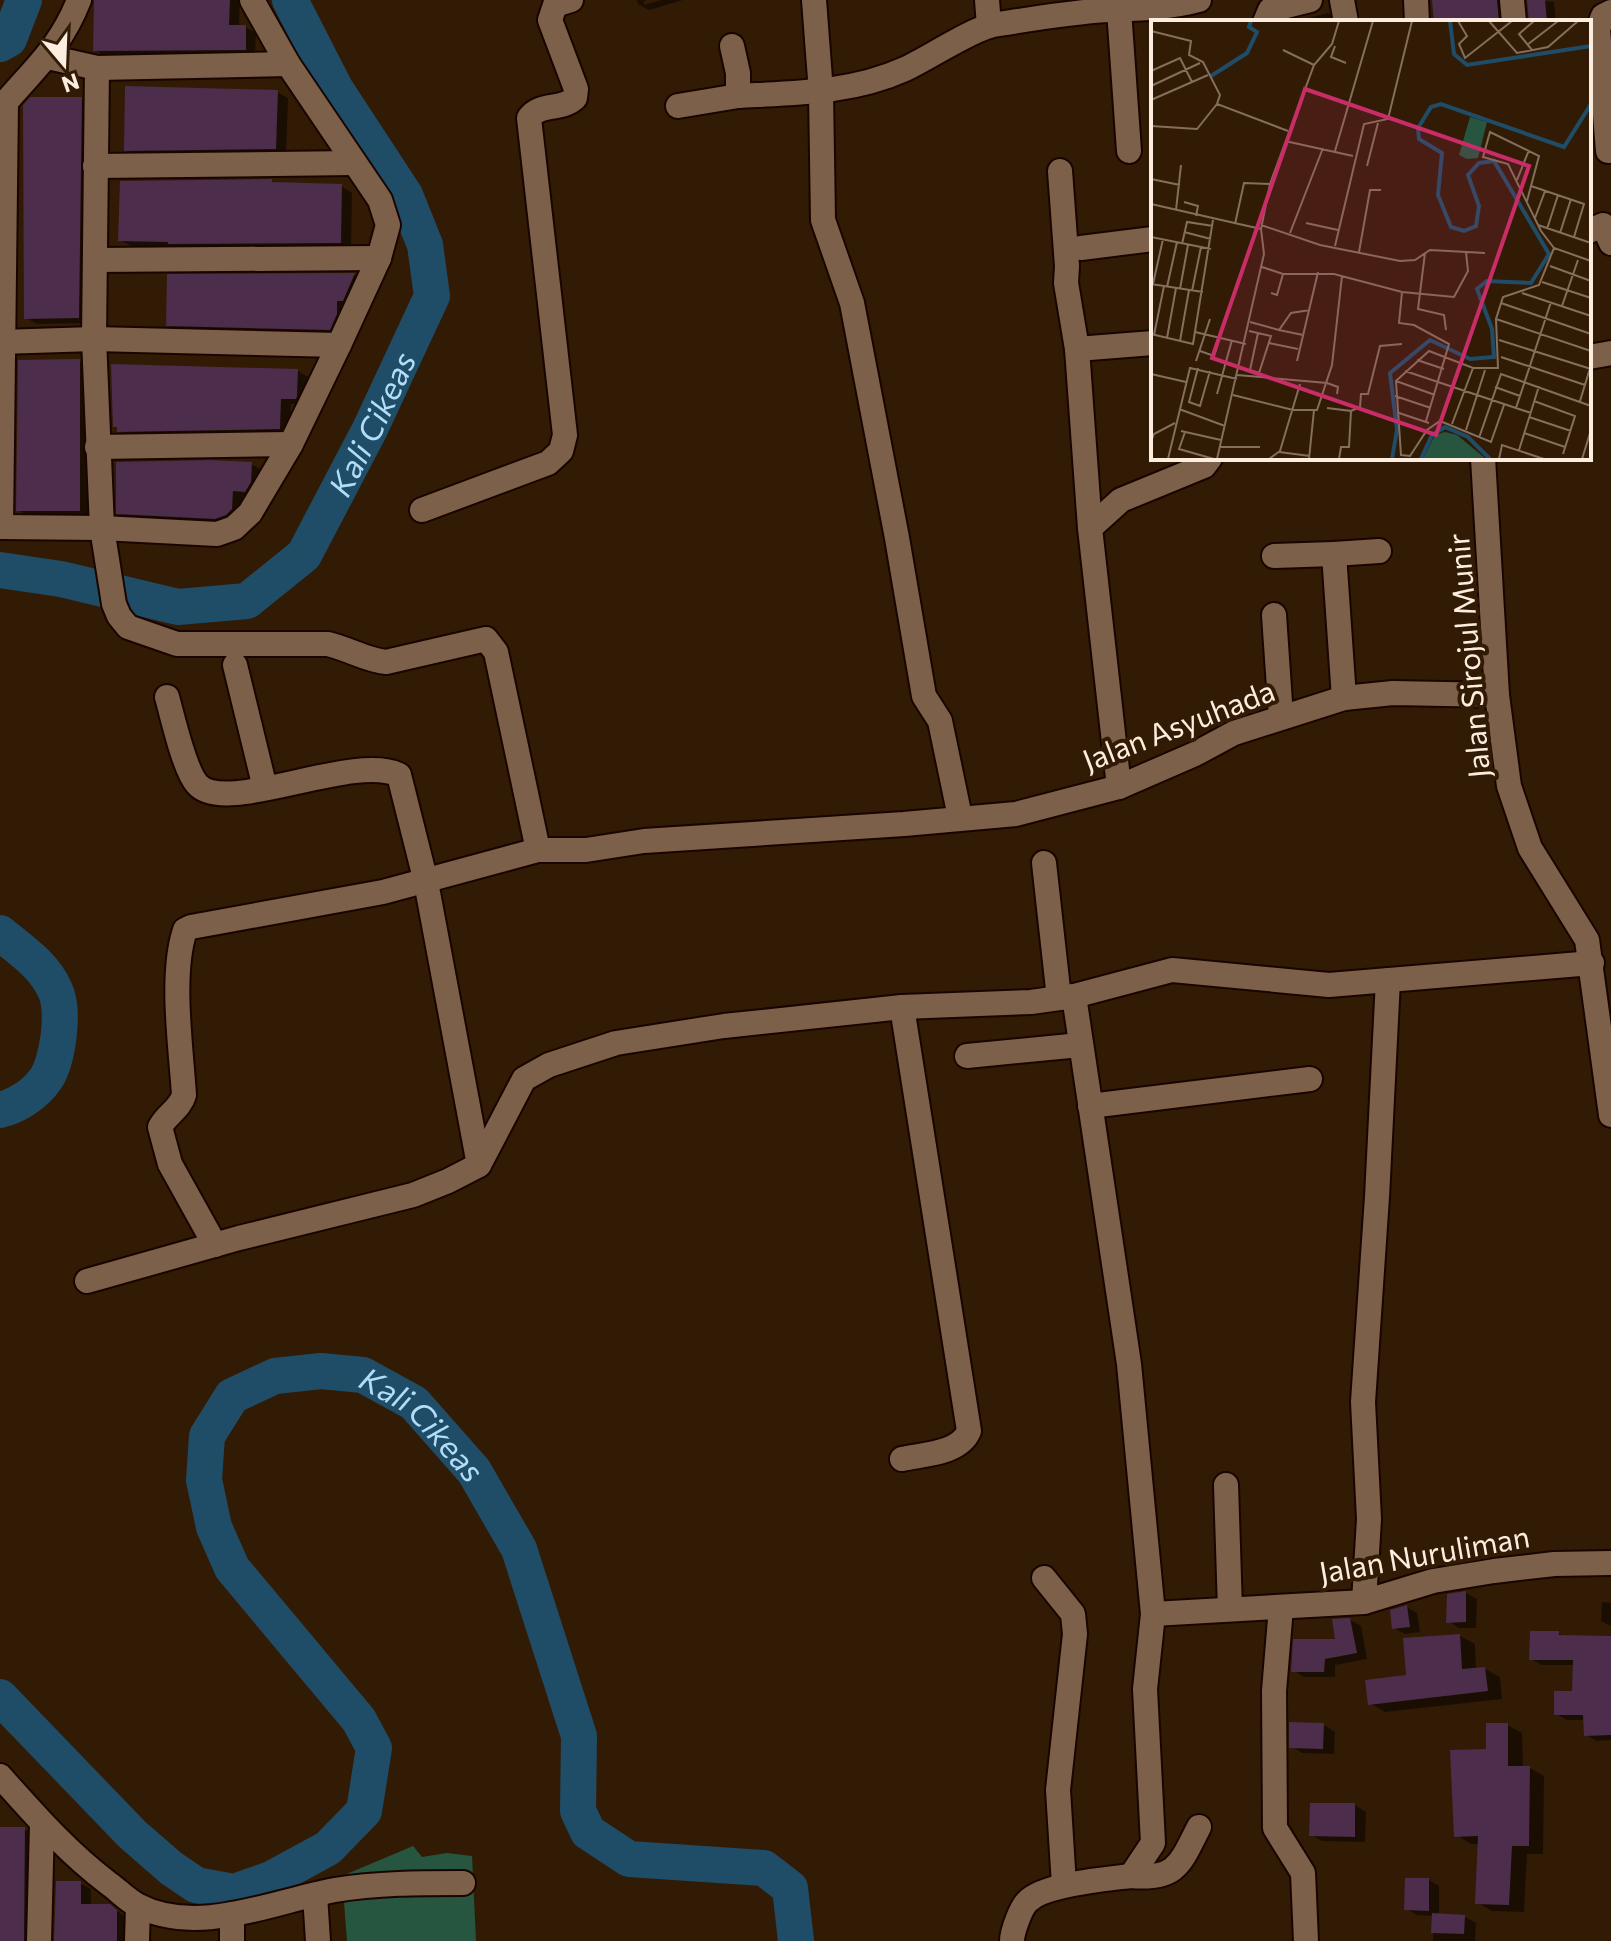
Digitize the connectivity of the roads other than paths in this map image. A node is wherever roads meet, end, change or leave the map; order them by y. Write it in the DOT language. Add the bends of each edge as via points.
graph roads {
  1 [pos="79,0"];
  2 [pos="252,0"];
  3 [pos="571,0"];
  4 [pos="814,0"];
  5 [pos="987,0"];
  6 [pos="1199,0"];
  7 [pos="1310,0"];
  8 [pos="1342,0"];
  9 [pos="1416,0"];
  10 [pos="1512,0"];
  11 [pos="1111,7"];
  12 [pos="1611,12"];
  13 [pos="1266,20"];
  14 [pos="1346,20"];
  15 [pos="1417,20"];
  16 [pos="1514,20"];
  17 [pos="989,26"];
  18 [pos="732,46"];
  19 [pos="48,57"];
  20 [pos="288,64"];
  21 [pos="97,68"];
  22 [pos="821,92"];
  23 [pos="738,96"];
  24 [pos="3,103"];
  25 [pos="678,106"];
  26 [pos="1129,151"];
  27 [pos="1603,151"];
  28 [pos="354,163"];
  29 [pos="95,166"];
  30 [pos="1060,171"];
  31 [pos="1591,230"];
  32 [pos="1151,239"];
  33 [pos="1611,243"];
  34 [pos="1081,248"];
  35 [pos="379,258"];
  36 [pos="95,260"];
  37 [pos="94,339"];
  38 [pos="2,342"];
  39 [pos="1151,343"];
  40 [pos="339,345"];
  41 [pos="1077,349"];
  42 [pos="1611,353"];
  43 [pos="1591,357"];
  44 [pos="291,444"];
  45 [pos="97,447"];
  46 [pos="1208,460"];
  47 [pos="1483,460"];
  48 [pos="422,510"];
  49 [pos="0,527"];
  50 [pos="102,528"];
  51 [pos="1090,528"];
  52 [pos="1379,551"];
  53 [pos="1334,554"];
  54 [pos="1274,556"];
  55 [pos="1274,615"];
  56 [pos="235,665"];
  57 [pos="1497,695"];
  58 [pos="167,697"];
  59 [pos="1344,698"];
  60 [pos="1281,717"];
  61 [pos="1119,787"];
  62 [pos="265,788"];
  63 [pos="960,817"];
  64 [pos="538,850"];
  65 [pos="1044,863"];
  66 [pos="426,882"];
  67 [pos="1597,947"];
  68 [pos="1388,980"];
  69 [pos="1066,997"];
  70 [pos="902,1007"];
  71 [pos="1080,1045"];
  72 [pos="967,1056"];
  73 [pos="1310,1079"];
  74 [pos="1090,1106"];
  75 [pos="1611,1115"];
  76 [pos="479,1165"];
  77 [pos="215,1245"];
  78 [pos="87,1281"];
  79 [pos="902,1459"];
  80 [pos="1226,1485"];
  81 [pos="1611,1563"];
  82 [pos="1044,1578"];
  83 [pos="1364,1602"];
  84 [pos="1281,1607"];
  85 [pos="1230,1609"];
  86 [pos="1153,1614"];
  87 [pos="0,1776"];
  88 [pos="42,1824"];
  89 [pos="1199,1827"];
  90 [pos="1131,1876"];
  91 [pos="463,1883"];
  92 [pos="1064,1885"];
  93 [pos="315,1895"];
  94 [pos="138,1906"];
  95 [pos="232,1914"];
  96 [pos="39,1941"];
  97 [pos="137,1941"];
  98 [pos="232,1941"];
  99 [pos="318,1941"];
  100 [pos="1012,1941"];
  101 [pos="1306,1941"];
  1 -- 19 [label="street"];
  2 -- 20 [label="street"];
  3 -- 48 [label="street" via="555,5 550,20 575,98 568,105 539,108 529,118 565,435 561,451 548,463"];
  4 -- 22 [label="street"];
  5 -- 17 [label="street"];
  6 -- 11 [label="street" via="1176,6"];
  7 -- 13 [label="street" via="1270,10"];
  8 -- 14 [label="street"];
  9 -- 15 [label="street"];
  10 -- 16 [label="street"];
  11 -- 17 [label="street"];
  11 -- 26 [label="street"];
  12 -- 27 [label="street" via="1598,29"];
  17 -- 22 [label="street" via="904,69"];
  18 -- 23 [label="street"];
  19 -- 21 [label="street"];
  19 -- 24 [label="street"];
  20 -- 21 [label="street"];
  20 -- 28 [label="street"];
  21 -- 29 [label="street"];
  22 -- 23 [label="street"];
  22 -- 63 [label="street" via="823,220 852,303 924,696 940,721"];
  23 -- 25 [label="street"];
  24 -- 38 [label="street"];
  28 -- 29 [label="street"];
  28 -- 35 [label="street" via="380,200 388,225"];
  29 -- 36 [label="street"];
  30 -- 41 [label="street" via="1066,283"];
  31 -- 33 [label="street" via="1603,225"];
  32 -- 34 [label="street"];
  35 -- 36 [label="street"];
  35 -- 40 [label="street"];
  36 -- 37 [label="street"];
  37 -- 38 [label="street"];
  37 -- 40 [label="street"];
  37 -- 45 [label="street"];
  38 -- 49 [label="street"];
  39 -- 41 [label="street"];
  40 -- 44 [label="street"];
  41 -- 51 [label="street"];
  42 -- 43 [label="street"];
  44 -- 45 [label="street"];
  44 -- 50 [label="street" via="250,513 234,528 217,534"];
  45 -- 50 [label="street"];
  46 -- 51 [label="street" via="1121,500"];
  47 -- 57 [label="street, Jalan Sirojul Munir"];
  49 -- 50 [label="street"];
  50 -- 64 [label="street" via="119,616 128,627 177,644 328,644 386,662 486,639 496,652"];
  51 -- 61 [label="street"];
  52 -- 53 [label="street"];
  53 -- 54 [label="street"];
  53 -- 59 [label="street"];
  55 -- 60 [label="street"];
  56 -- 62 [label="street"];
  57 -- 59 [label="street, Jalan Asyuhada" via="1393,693"];
  57 -- 67 [label="street, Jalan Sirojul Munir" via="1509,786 1530,848"];
  58 -- 62 [label="street" via="197,785 213,794"];
  59 -- 60 [label="street, Jalan Asyuhada"];
  60 -- 61 [label="street, Jalan Asyuhada"];
  61 -- 63 [label="street, Jalan Asyuhada" via="1016,814"];
  62 -- 66 [label="street" via="379,769 399,775"];
  63 -- 64 [label="street, Jalan Asyuhada"];
  64 -- 66 [label="street, Jalan Asyuhada"];
  65 -- 69 [label="street"];
  66 -- 76 [label="street"];
  66 -- 77 [label="street, Jalan Asyuhada" via="185,930 178,972 184,1095 160,1127 170,1164"];
  67 -- 68 [label="street"];
  67 -- 75 [label="street, Jalan Sirojul Munir"];
  68 -- 69 [label="street" via="1329,985 1172,970"];
  68 -- 83 [label="street" via="1363,1402 1369,1519"];
  69 -- 70 [label="street"];
  69 -- 71 [label="street"];
  70 -- 76 [label="street" via="631,1041 549,1065 524,1079"];
  70 -- 79 [label="street" via="969,1431 957,1446"];
  71 -- 72 [label="street"];
  71 -- 74 [label="street"];
  73 -- 74 [label="street"];
  74 -- 86 [label="street" via="1129,1364"];
  76 -- 77 [label="street" via="413,1195"];
  77 -- 78 [label="street"];
  80 -- 85 [label="street"];
  81 -- 83 [label="street, Jalan Nuruliman" via="1494,1571 1433,1581"];
  82 -- 92 [label="street" via="1073,1614 1075,1634 1058,1790"];
  83 -- 84 [label="street, Jalan Nuruliman"];
  84 -- 85 [label="street, Jalan Nuruliman"];
  84 -- 101 [label="street" via="1274,1691 1275,1828 1303,1873"];
  85 -- 86 [label="street, Jalan Nuruliman"];
  86 -- 90 [label="street" via="1145,1689 1153,1843"];
  87 -- 88 [label="street"];
  88 -- 94 [label="street"];
  88 -- 96 [label="street"];
  89 -- 90 [label="street" via="1170,1873"];
  90 -- 92 [label="street"];
  91 -- 93 [label="street" via="394,1883"];
  92 -- 100 [label="street" via="1028,1901"];
  93 -- 95 [label="street"];
  93 -- 99 [label="street"];
  94 -- 95 [label="street" via="182,1916"];
  94 -- 97 [label="street"];
  95 -- 98 [label="street"];
}
